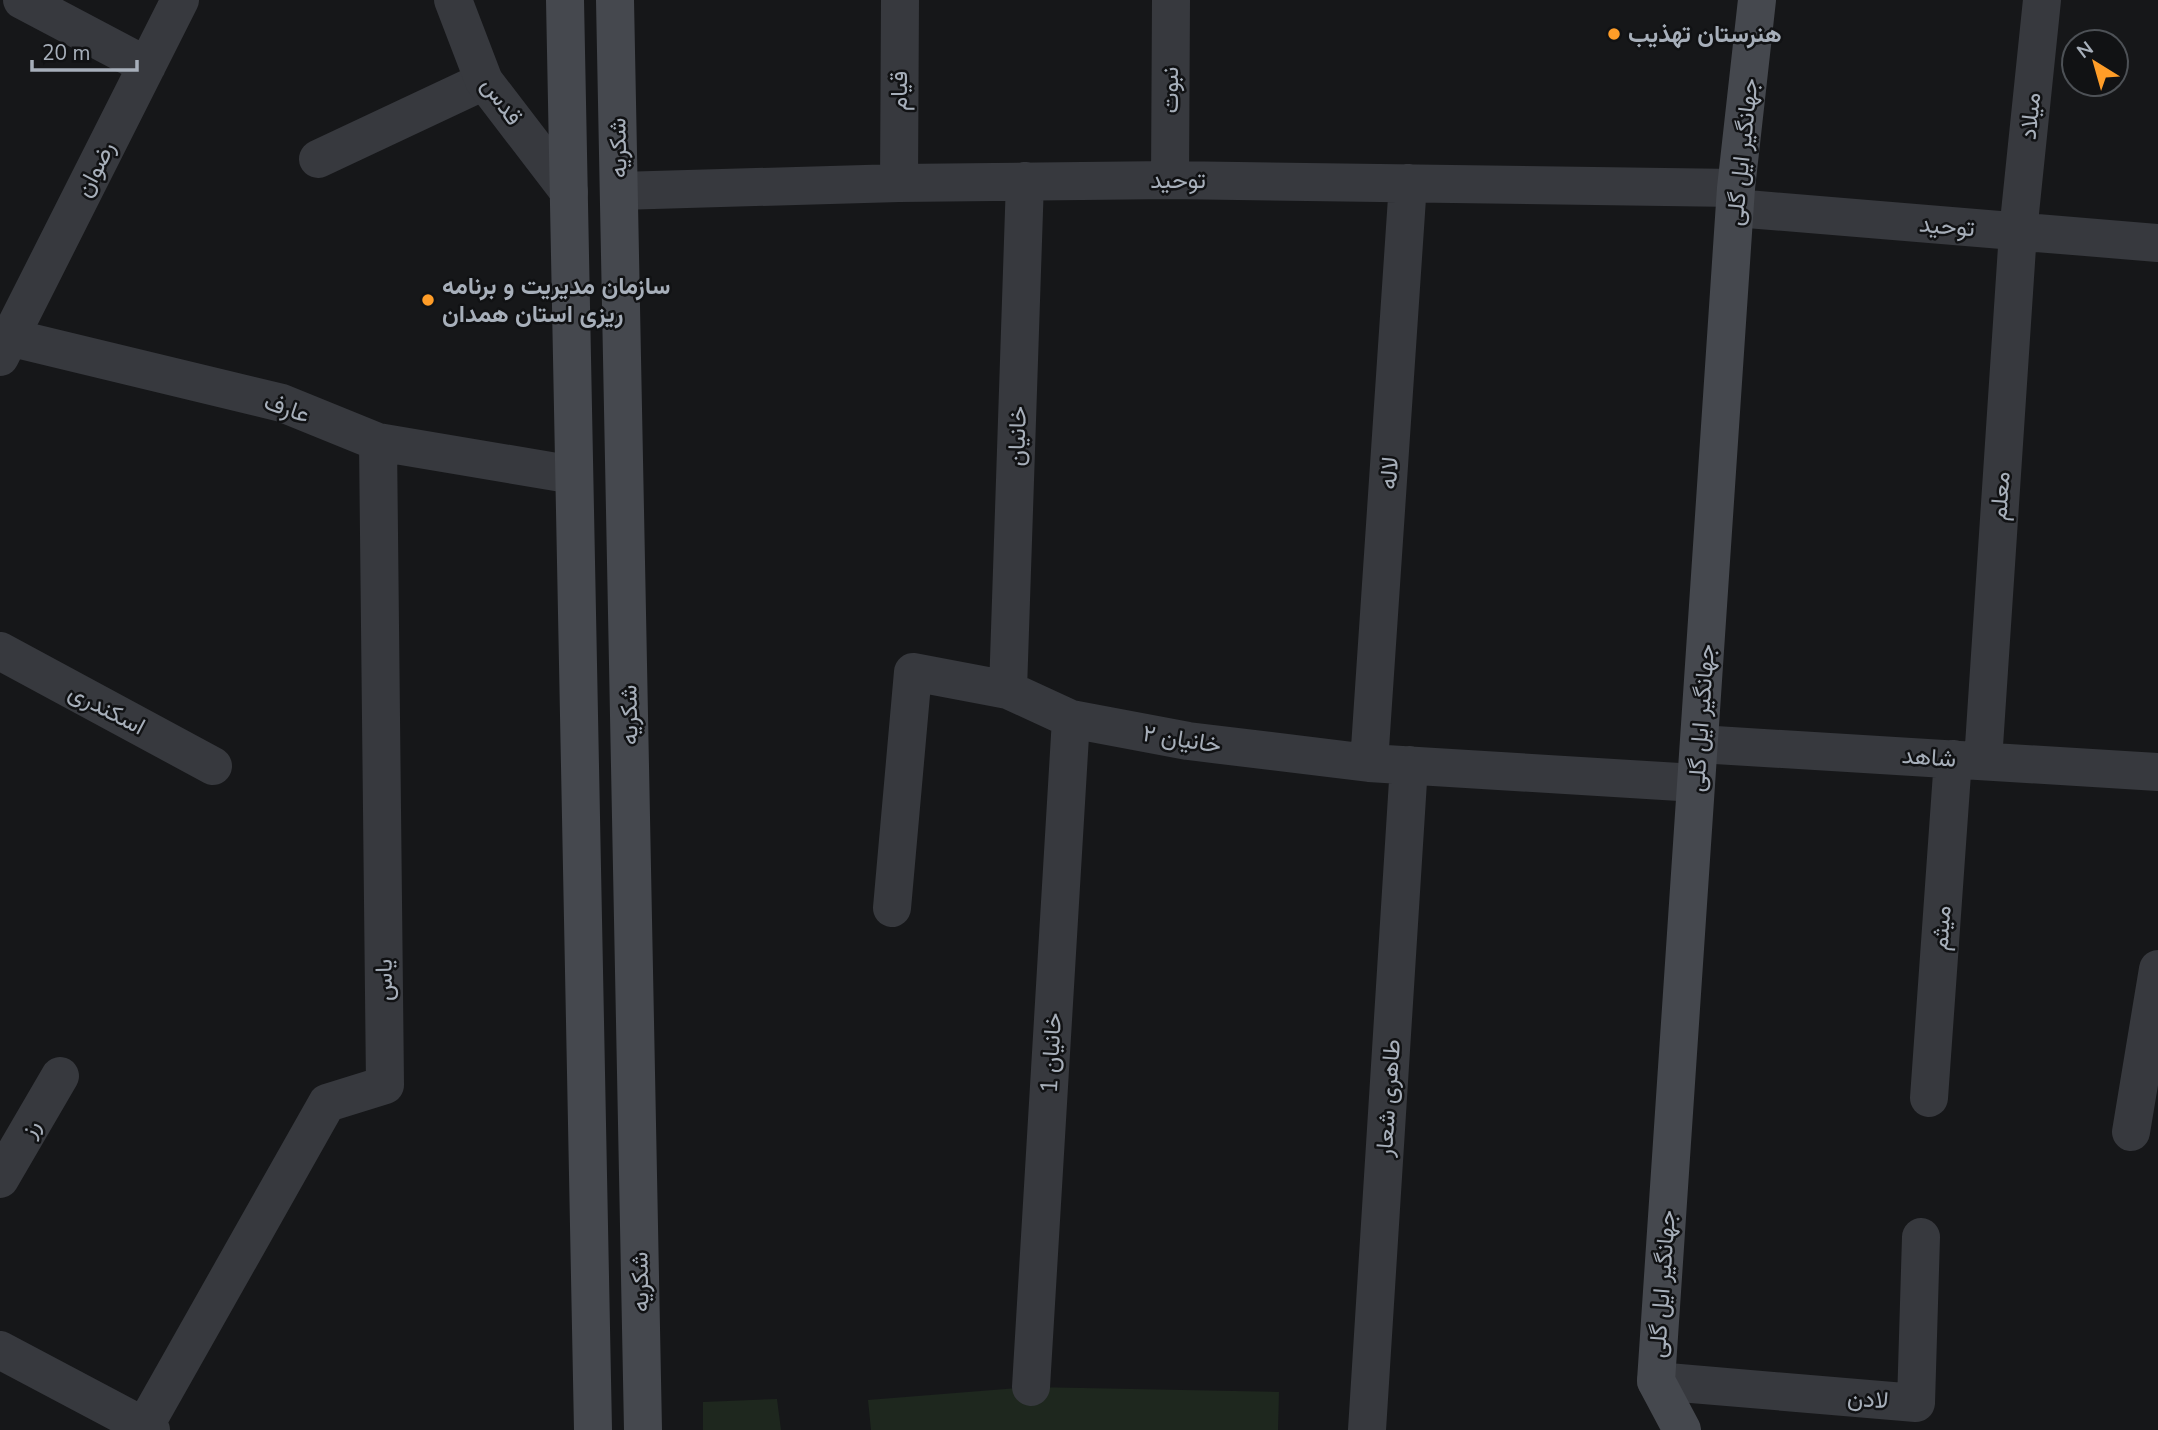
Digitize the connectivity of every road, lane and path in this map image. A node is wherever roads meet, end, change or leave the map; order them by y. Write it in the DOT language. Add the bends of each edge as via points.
graph roads {
  1 [pos="22,0"];
  2 [pos="180,0"];
  3 [pos="453,0"];
  4 [pos="565,0"];
  5 [pos="615,0"];
  6 [pos="900,0"];
  7 [pos="1171,0"];
  8 [pos="1757,0"];
  9 [pos="2042,0"];
  10 [pos="147,66"];
  11 [pos="484,81"];
  12 [pos="318,159"];
  13 [pos="1170,180"];
  14 [pos="1025,181"];
  15 [pos="898,183"];
  16 [pos="1408,183"];
  17 [pos="619,191"];
  18 [pos="569,192"];
  19 [pos="1736,198"];
  20 [pos="2018,232"];
  21 [pos="2158,243"];
  22 [pos="3,343"];
  23 [pos="378,442"];
  24 [pos="574,475"];
  25 [pos="0,651"];
  26 [pos="1008,690"];
  27 [pos="1071,719"];
  28 [pos="1699,744"];
  29 [pos="1968,760"];
  30 [pos="1369,763"];
  31 [pos="1409,765"];
  32 [pos="214,766"];
  33 [pos="2158,772"];
  34 [pos="1696,783"];
  35 [pos="892,908"];
  36 [pos="2158,969"];
  37 [pos="60,1076"];
  38 [pos="1928,1098"];
  39 [pos="2131,1132"];
  40 [pos="0,1179"];
  41 [pos="1921,1237"];
  42 [pos="0,1350"];
  43 [pos="1656,1381"];
  44 [pos="1031,1387"];
  45 [pos="147,1428"];
  46 [pos="593,1430"];
  47 [pos="643,1430"];
  48 [pos="1367,1430"];
  49 [pos="1682,1430"];
  1 -- 10 [label="street"];
  2 -- 10 [label="street, رضوان"];
  3 -- 11 [label="street, قدس"];
  4 -- 18 [label="main road, شکریه"];
  5 -- 17 [label="main road, شکریه"];
  6 -- 15 [label="street, قیام"];
  7 -- 13 [label="street, نبوت"];
  8 -- 19 [label="main road, جهانگیر ایل گلی"];
  9 -- 20 [label="street, میلاد"];
  10 -- 22 [label="street, رضوان"];
  11 -- 12 [label="street"];
  11 -- 18 [label="street, قدس"];
  13 -- 14 [label="street, توحید"];
  13 -- 16 [label="street, توحید"];
  14 -- 15 [label="street, توحید"];
  14 -- 26 [label="street, خانیان"];
  15 -- 17 [label="street, توحید"];
  16 -- 19 [label="street, توحید"];
  16 -- 30 [label="street, لاله"];
  17 -- 47 [label="main road, شکریه"];
  18 -- 24 [label="main road, شکریه"];
  19 -- 20 [label="street, توحید"];
  19 -- 28 [label="main road, جهانگیر ایل گلی"];
  20 -- 21 [label="street, توحید"];
  20 -- 29 [label="street, معلم"];
  22 -- 23 [label="street, عارف" via="282,403"];
  23 -- 24 [label="street, عارف"];
  23 -- 45 [label="street, یاس" via="385,1085 327,1103"];
  24 -- 46 [label="main road, شکریه"];
  25 -- 32 [label="street, اسکندری"];
  26 -- 27 [label="street, خانیان ۲"];
  26 -- 35 [label="street, خانیان ۲" via="913,671"];
  27 -- 30 [label="street, خانیان ۲" via="1188,741"];
  27 -- 44 [label="street, خانیان 1"];
  28 -- 29 [label="street, شاهد"];
  28 -- 34 [label="main road, جهانگیر ایل گلی"];
  29 -- 33 [label="street, شاهد"];
  29 -- 38 [label="street, میثم"];
  30 -- 31 [label="street, خانیان ۲"];
  31 -- 34 [label="street, خانیان ۲"];
  31 -- 48 [label="street, طاهری شعار"];
  34 -- 43 [label="main road, جهانگیر ایل گلی"];
  36 -- 39 [label="street"];
  37 -- 40 [label="street, رز"];
  41 -- 43 [label="street, لادن" via="1916,1403"];
  42 -- 45 [label="street"];
  43 -- 49 [label="main road, جهانگیر ایل گلی"];
}
